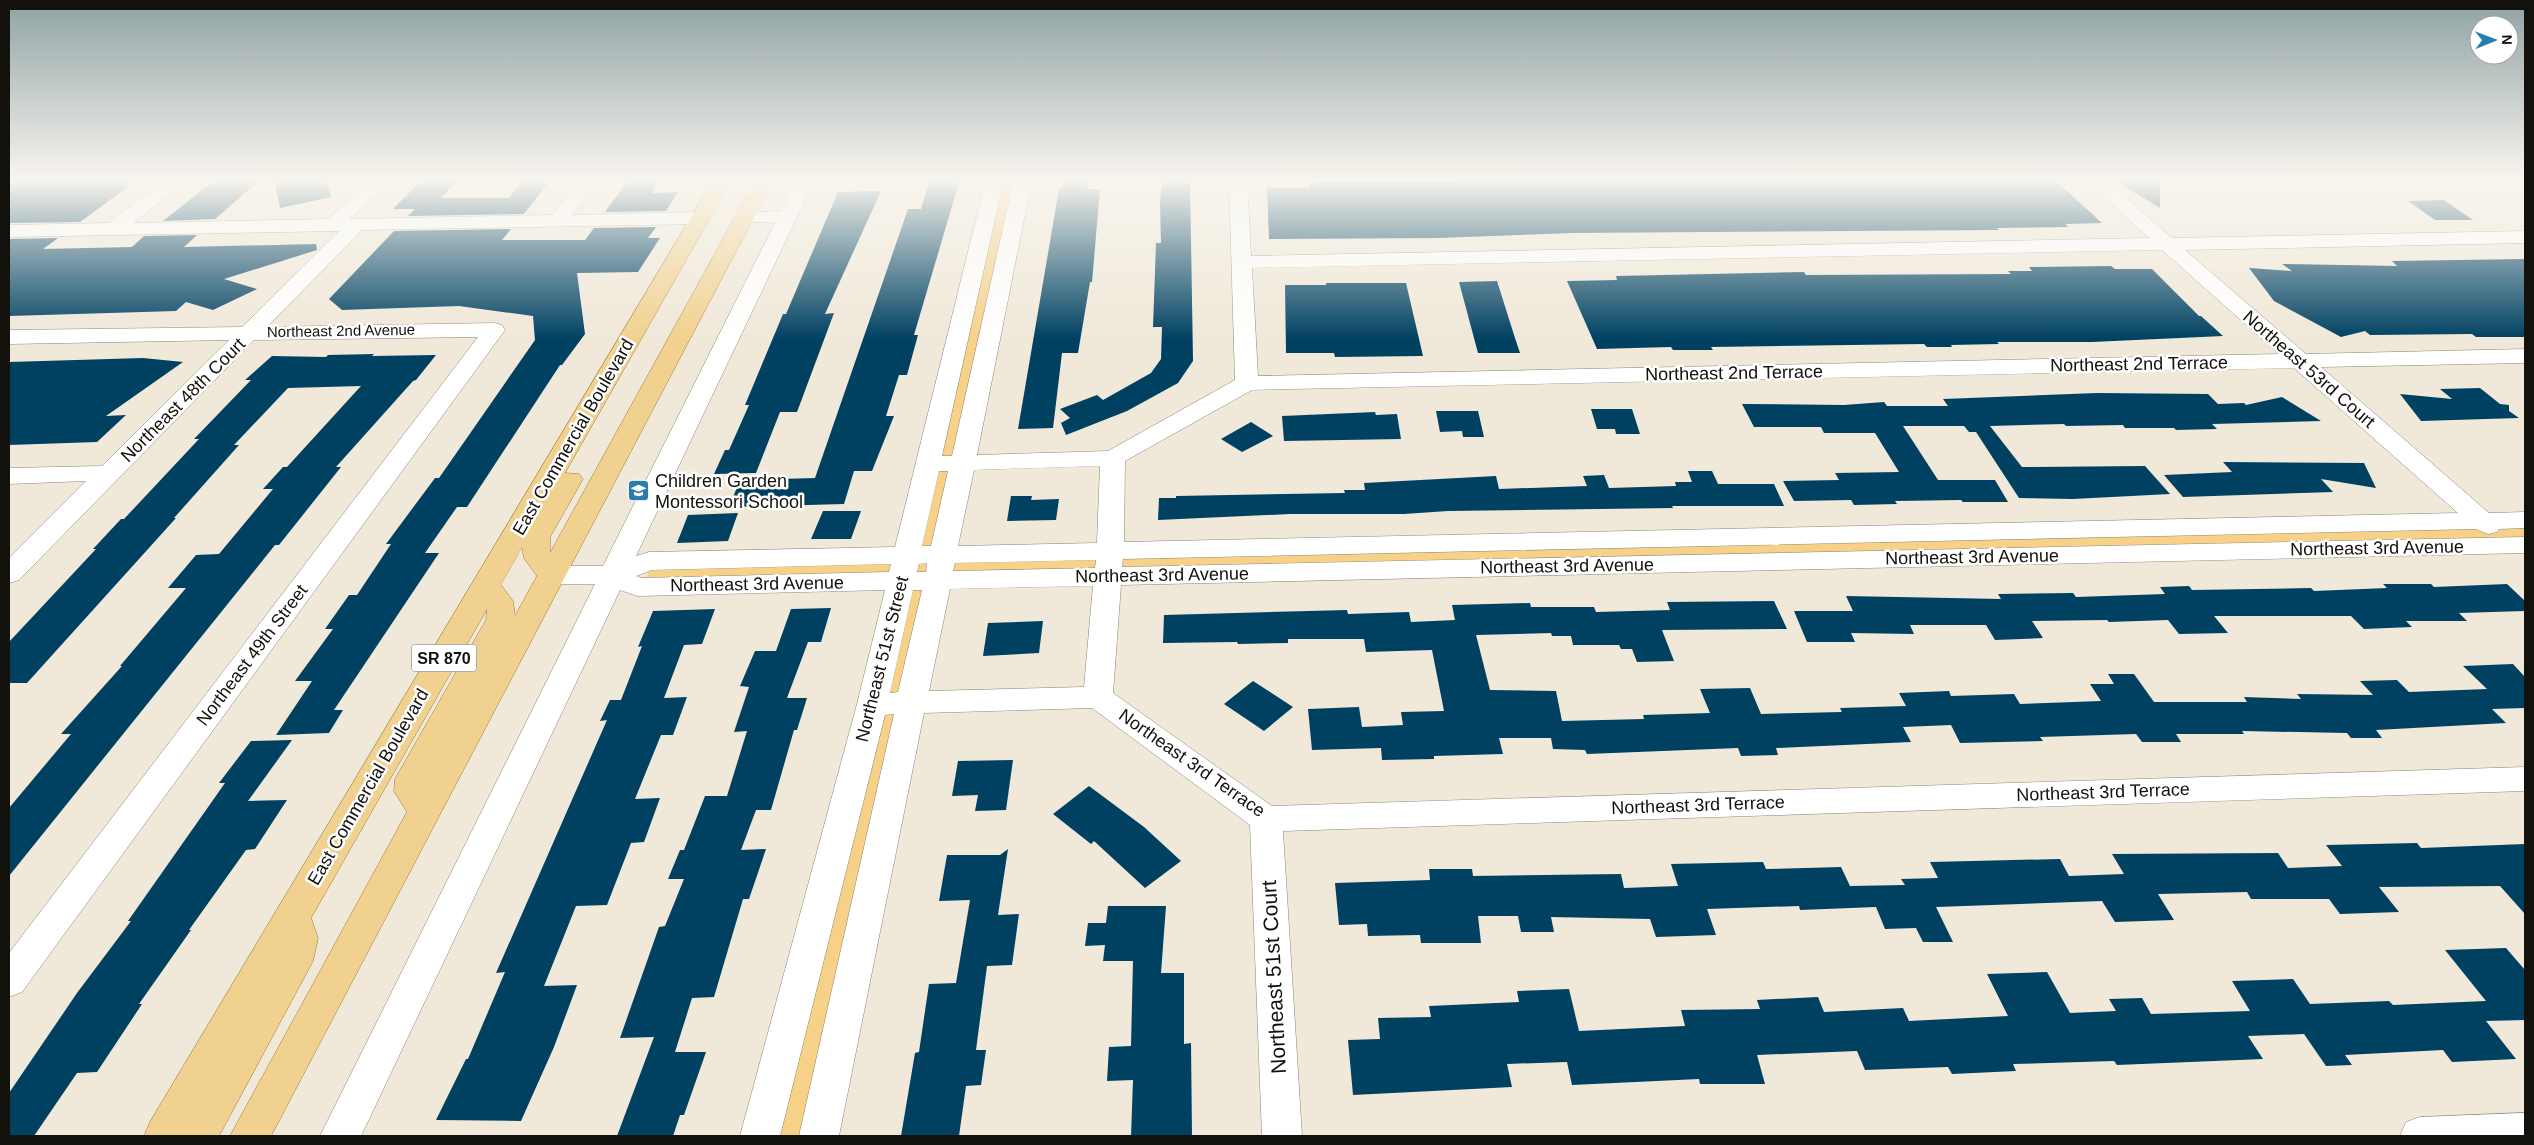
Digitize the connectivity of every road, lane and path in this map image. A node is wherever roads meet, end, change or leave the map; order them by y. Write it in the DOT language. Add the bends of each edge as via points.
graph roads {
  1 [pos="349,232"];
  2 [pos="693,232"];
  3 [pos="713,232"];
  4 [pos="736,232"];
  5 [pos="779,232"];
  6 [pos="981,232"];
  7 [pos="1011,232"];
  8 [pos="1241,232"];
  9 [pos="2153,232"];
  10 [pos="2525,237"];
  11 [pos="2165,243"];
  12 [pos="1242,262"];
  13 [pos="695,309"];
  14 [pos="494,330"];
  15 [pos="250,332"];
  16 [pos="9,337"];
  17 [pos="2525,356"];
  18 [pos="2300,361"];
  19 [pos="1247,384"];
  20 [pos="591,406"];
  21 [pos="1113,458"];
  22 [pos="962,463"];
  23 [pos="929,464"];
  24 [pos="111,473"];
  25 [pos="9,476"];
  26 [pos="2525,520"];
  27 [pos="2482,521"];
  28 [pos="2283,525"];
  29 [pos="1795,536"];
  30 [pos="2307,550"];
  31 [pos="2520,550"];
  32 [pos="1808,561"];
  33 [pos="1109,564"];
  34 [pos="940,567"];
  35 [pos="904,568"];
  36 [pos="9,574"];
  37 [pos="551,575"];
  38 [pos="611,575"];
  39 [pos="486,587"];
  40 [pos="1098,697"];
  41 [pos="911,703"];
  42 [pos="872,704"];
  43 [pos="2525,779"];
  44 [pos="424,810"];
  45 [pos="1266,819"];
  46 [pos="292,917"];
  47 [pos="9,981"];
  48 [pos="2525,1132"];
  49 [pos="164,1136"];
  50 [pos="197,1136"];
  51 [pos="250,1136"];
  52 [pos="340,1136"];
  53 [pos="760,1136"];
  54 [pos="820,1136"];
  55 [pos="1282,1136"];
  56 [pos="2420,1136"];
  1 -- 15 [label="street, Northeast 48th Court"];
  2 -- 20 [label="main road, East Commercial Boulevard / SR 870"];
  3 -- 13 [label="main road" via="714,238 681,298 683,304"];
  4 -- 13 [label="main road, SR 870"];
  5 -- 38 [label="street"];
  6 -- 23 [label="street, Northeast 51st Street"];
  7 -- 22 [label="street, Northeast 51st Street"];
  8 -- 12 [label="street"];
  9 -- 11 [label="street, Northeast 53rd Court"];
  10 -- 11 [label="street"];
  11 -- 12 [label="street"];
  11 -- 18 [label="street, Northeast 53rd Court"];
  12 -- 19 [label="street"];
  13 -- 37 [label="main road, SR 870"];
  14 -- 15 [label="street, Northeast 2nd Avenue"];
  14 -- 47 [label="street, Northeast 49th Street"];
  15 -- 16 [label="street, Northeast 2nd Avenue"];
  15 -- 24 [label="street, Northeast 48th Court"];
  17 -- 18 [label="street, Northeast 2nd Terrace"];
  18 -- 19 [label="street, Northeast 2nd Terrace"];
  18 -- 27 [label="street, Northeast 53rd Court"];
  19 -- 21 [label="street, Northeast 2nd Terrace"];
  20 -- 37 [label="main road" via="602,415 603,422 534,547 539,562"];
  20 -- 39 [label="main road, East Commercial Boulevard / SR 870"];
  21 -- 22 [label="street, Northeast 2nd Terrace"];
  21 -- 33 [label="street"];
  22 -- 23 [label="street, Northeast 2nd Terrace"];
  22 -- 34 [label="street, Northeast 51st Street"];
  23 -- 35 [label="street, Northeast 51st Street"];
  24 -- 25 [label="street"];
  24 -- 36 [label="street, Northeast 48th Court"];
  26 -- 27 [label="street, Northeast 3rd Avenue"];
  27 -- 28 [label="street, Northeast 3rd Avenue"];
  27 -- 31 [label="street, Northeast 53rd Court"];
  28 -- 29 [label="street, Northeast 3rd Avenue"];
  28 -- 30 [label="street"];
  29 -- 32 [label="street"];
  29 -- 33 [label="street, Northeast 3rd Avenue"];
  30 -- 31 [label="street, Northeast 3rd Avenue"];
  30 -- 32 [label="street, Northeast 3rd Avenue"];
  32 -- 33 [label="street, Northeast 3rd Avenue"];
  33 -- 34 [label="street, Northeast 3rd Avenue"];
  33 -- 40 [label="street"];
  34 -- 35 [label="street, Northeast 3rd Avenue"];
  34 -- 41 [label="street, Northeast 51st Street"];
  35 -- 38 [label="street, Northeast 3rd Avenue" via="637,587"];
  35 -- 42 [label="street, Northeast 51st Street"];
  37 -- 38 [label="street, Northeast 3rd Avenue"];
  37 -- 44 [label="main road, SR 870"];
  38 -- 52 [label="street"];
  39 -- 44 [label="main road" via="499,598 500,620 412,779 410,791"];
  39 -- 46 [label="main road, East Commercial Boulevard / SR 870"];
  40 -- 41 [label="street"];
  40 -- 45 [label="street, Northeast 3rd Terrace"];
  41 -- 42 [label="street"];
  41 -- 54 [label="street, Northeast 51st Street"];
  42 -- 53 [label="street, Northeast 51st Street"];
  43 -- 45 [label="street, Northeast 3rd Terrace"];
  44 -- 51 [label="main road, SR 870"];
  45 -- 55 [label="street, Northeast 51st Court"];
  46 -- 49 [label="main road, East Commercial Boulevard / SR 870"];
  46 -- 50 [label="main road" via="301,932 295,961"];
  48 -- 56 [label="street"];
}
